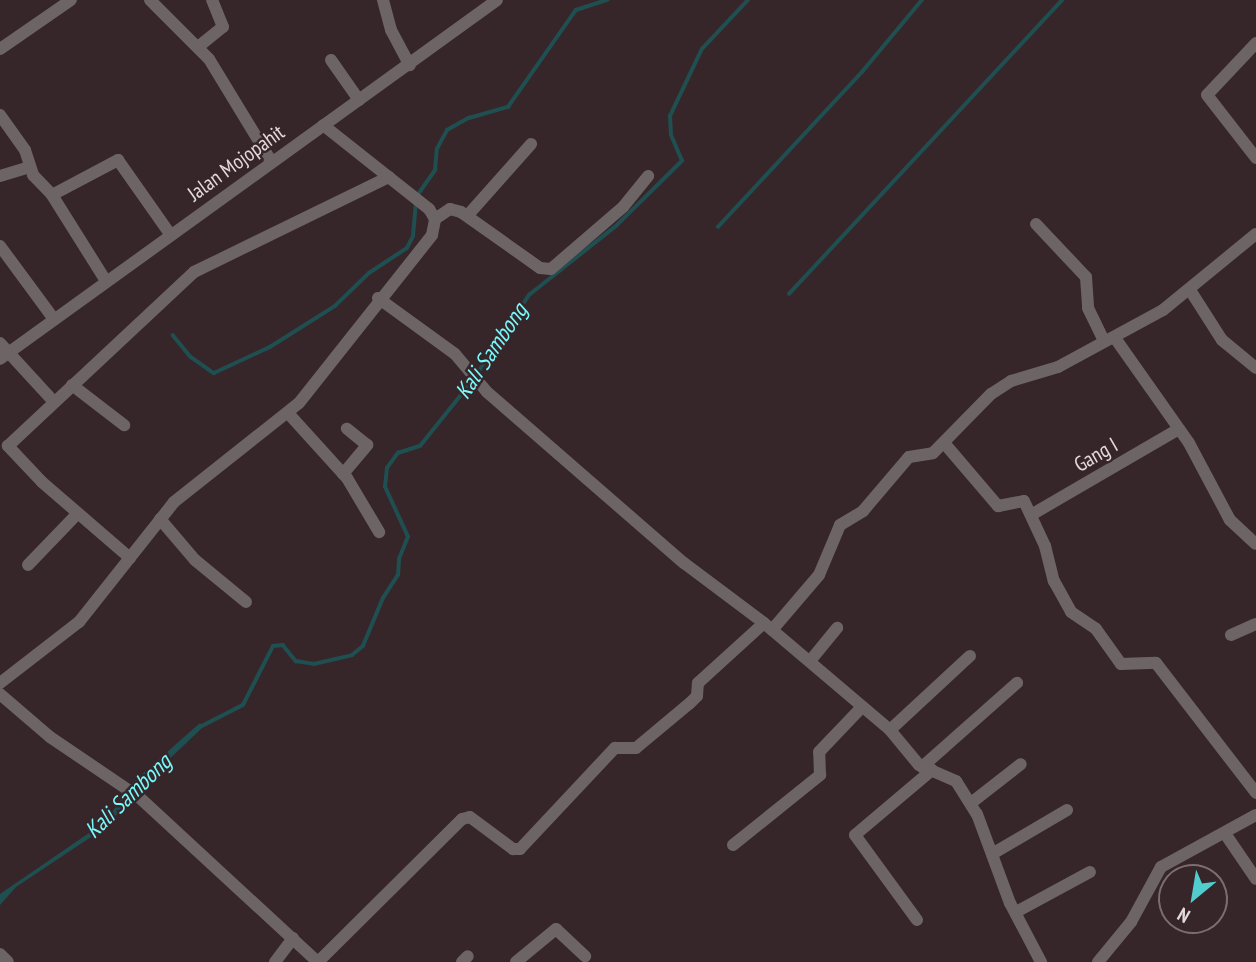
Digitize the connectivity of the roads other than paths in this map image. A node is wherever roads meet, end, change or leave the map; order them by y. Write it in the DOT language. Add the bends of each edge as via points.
graph roads {
  1 [pos="71,0"];
  2 [pos="150,0"];
  3 [pos="212,0"];
  4 [pos="383,0"];
  5 [pos="497,0"];
  6 [pos="1256,43"];
  7 [pos="198,47"];
  8 [pos="0,49"];
  9 [pos="331,60"];
  10 [pos="410,65"];
  11 [pos="359,100"];
  12 [pos="0,115"];
  13 [pos="323,125"];
  14 [pos="531,144"];
  15 [pos="1256,157"];
  16 [pos="271,161"];
  17 [pos="30,167"];
  18 [pos="0,176"];
  19 [pos="648,176"];
  20 [pos="389,177"];
  21 [pos="52,195"];
  22 [pos="432,214"];
  23 [pos="468,215"];
  24 [pos="1036,224"];
  25 [pos="170,234"];
  26 [pos="1256,234"];
  27 [pos="0,246"];
  28 [pos="106,281"];
  29 [pos="1190,289"];
  30 [pos="378,298"];
  31 [pos="53,318"];
  32 [pos="1110,340"];
  33 [pos="3,352"];
  34 [pos="1256,368"];
  35 [pos="72,385"];
  36 [pos="54,402"];
  37 [pos="288,413"];
  38 [pos="124,425"];
  39 [pos="347,429"];
  40 [pos="1179,429"];
  41 [pos="945,444"];
  42 [pos="343,474"];
  43 [pos="77,513"];
  44 [pos="1031,515"];
  45 [pos="160,519"];
  46 [pos="379,532"];
  47 [pos="1256,544"];
  48 [pos="130,558"];
  49 [pos="28,565"];
  50 [pos="246,602"];
  51 [pos="1256,624"];
  52 [pos="768,627"];
  53 [pos="837,628"];
  54 [pos="1231,635"];
  55 [pos="970,656"];
  56 [pos="810,661"];
  57 [pos="0,683"];
  58 [pos="1017,683"];
  59 [pos="0,694"];
  60 [pos="862,707"];
  61 [pos="890,730"];
  62 [pos="1021,764"];
  63 [pos="927,769"];
  64 [pos="1256,793"];
  65 [pos="971,803"];
  66 [pos="1068,810"];
  67 [pos="1256,815"];
  68 [pos="1226,835"];
  69 [pos="733,845"];
  70 [pos="992,854"];
  71 [pos="1090,872"];
  72 [pos="1256,879"];
  73 [pos="1016,912"];
  74 [pos="917,919"];
  75 [pos="293,938"];
  76 [pos="0,954"];
  77 [pos="585,956"];
  78 [pos="8,962"];
  79 [pos="275,962"];
  80 [pos="516,962"];
  81 [pos="1041,962"];
  82 [pos="1098,962"];
  1 -- 8 [label="street"];
  2 -- 7 [label="street"];
  3 -- 7 [label="street" via="223,27"];
  4 -- 10 [label="street" via="391,30"];
  5 -- 10 [label="street, Jalan Mojopahit"];
  6 -- 15 [label="street" via="1208,95"];
  7 -- 16 [label="street"];
  9 -- 11 [label="street"];
  10 -- 11 [label="street, Jalan Mojopahit"];
  11 -- 13 [label="street, Jalan Mojopahit"];
  12 -- 17 [label="street" via="25,150"];
  13 -- 16 [label="street, Jalan Mojopahit"];
  13 -- 20 [label="street"];
  14 -- 23 [label="street"];
  16 -- 25 [label="street, Jalan Mojopahit"];
  17 -- 18 [label="street"];
  17 -- 21 [label="street"];
  19 -- 23 [label="street" via="622,207 551,269 540,268"];
  20 -- 22 [label="street"];
  20 -- 35 [label="street" via="211,261 185,279"];
  21 -- 25 [label="street" via="118,160"];
  21 -- 28 [label="street"];
  22 -- 23 [label="street" via="450,209"];
  22 -- 30 [label="street" via="432,235"];
  24 -- 32 [label="street" via="1086,277 1087,308"];
  25 -- 28 [label="street, Jalan Mojopahit"];
  26 -- 29 [label="street"];
  27 -- 31 [label="street"];
  28 -- 31 [label="street, Jalan Mojopahit"];
  29 -- 32 [label="street"];
  29 -- 34 [label="street" via="1222,340"];
  30 -- 37 [label="street" via="308,394"];
  30 -- 52 [label="street" via="455,354 481,386 703,579"];
  31 -- 33 [label="street, Jalan Mojopahit"];
  32 -- 40 [label="street"];
  32 -- 41 [label="street" via="991,394"];
  33 -- 36 [label="street"];
  35 -- 36 [label="street"];
  35 -- 38 [label="street"];
  36 -- 43 [label="street" via="9,449"];
  37 -- 42 [label="street"];
  37 -- 45 [label="street" via="187,492"];
  39 -- 42 [label="street" via="367,445"];
  40 -- 44 [label="street, Gang I"];
  40 -- 47 [label="street" via="1230,520"];
  41 -- 44 [label="street" via="998,506 1021,499"];
  41 -- 52 [label="street" via="933,453 909,457 863,511 841,525 819,575"];
  42 -- 46 [label="street"];
  43 -- 48 [label="street"];
  43 -- 49 [label="street"];
  44 -- 64 [label="street" via="1054,581 1071,612 1096,629 1121,664 1156,663"];
  45 -- 48 [label="street"];
  45 -- 50 [label="street" via="203,568"];
  48 -- 57 [label="street" via="79,622"];
  51 -- 54 [label="street"];
  52 -- 56 [label="street"];
  52 -- 75 [label="street" via="698,683 697,696 690,704 636,748 615,748 520,849 513,849 470,817 462,819 318,962"];
  53 -- 56 [label="street"];
  55 -- 61 [label="street"];
  56 -- 60 [label="street"];
  58 -- 63 [label="street"];
  59 -- 75 [label="street" via="35,726 140,798"];
  60 -- 61 [label="street"];
  60 -- 69 [label="street" via="819,752 820,775"];
  61 -- 63 [label="street"];
  62 -- 65 [label="street"];
  63 -- 65 [label="street" via="956,781"];
  63 -- 74 [label="street" via="855,835"];
  65 -- 70 [label="street"];
  66 -- 70 [label="street"];
  67 -- 68 [label="street"];
  68 -- 72 [label="street"];
  68 -- 82 [label="street" via="1161,867 1131,922"];
  70 -- 73 [label="street"];
  71 -- 73 [label="street"];
  73 -- 81 [label="street"];
  75 -- 79 [label="street"];
  76 -- 78 [label="street"];
  77 -- 80 [label="street" via="556,929"];
}
